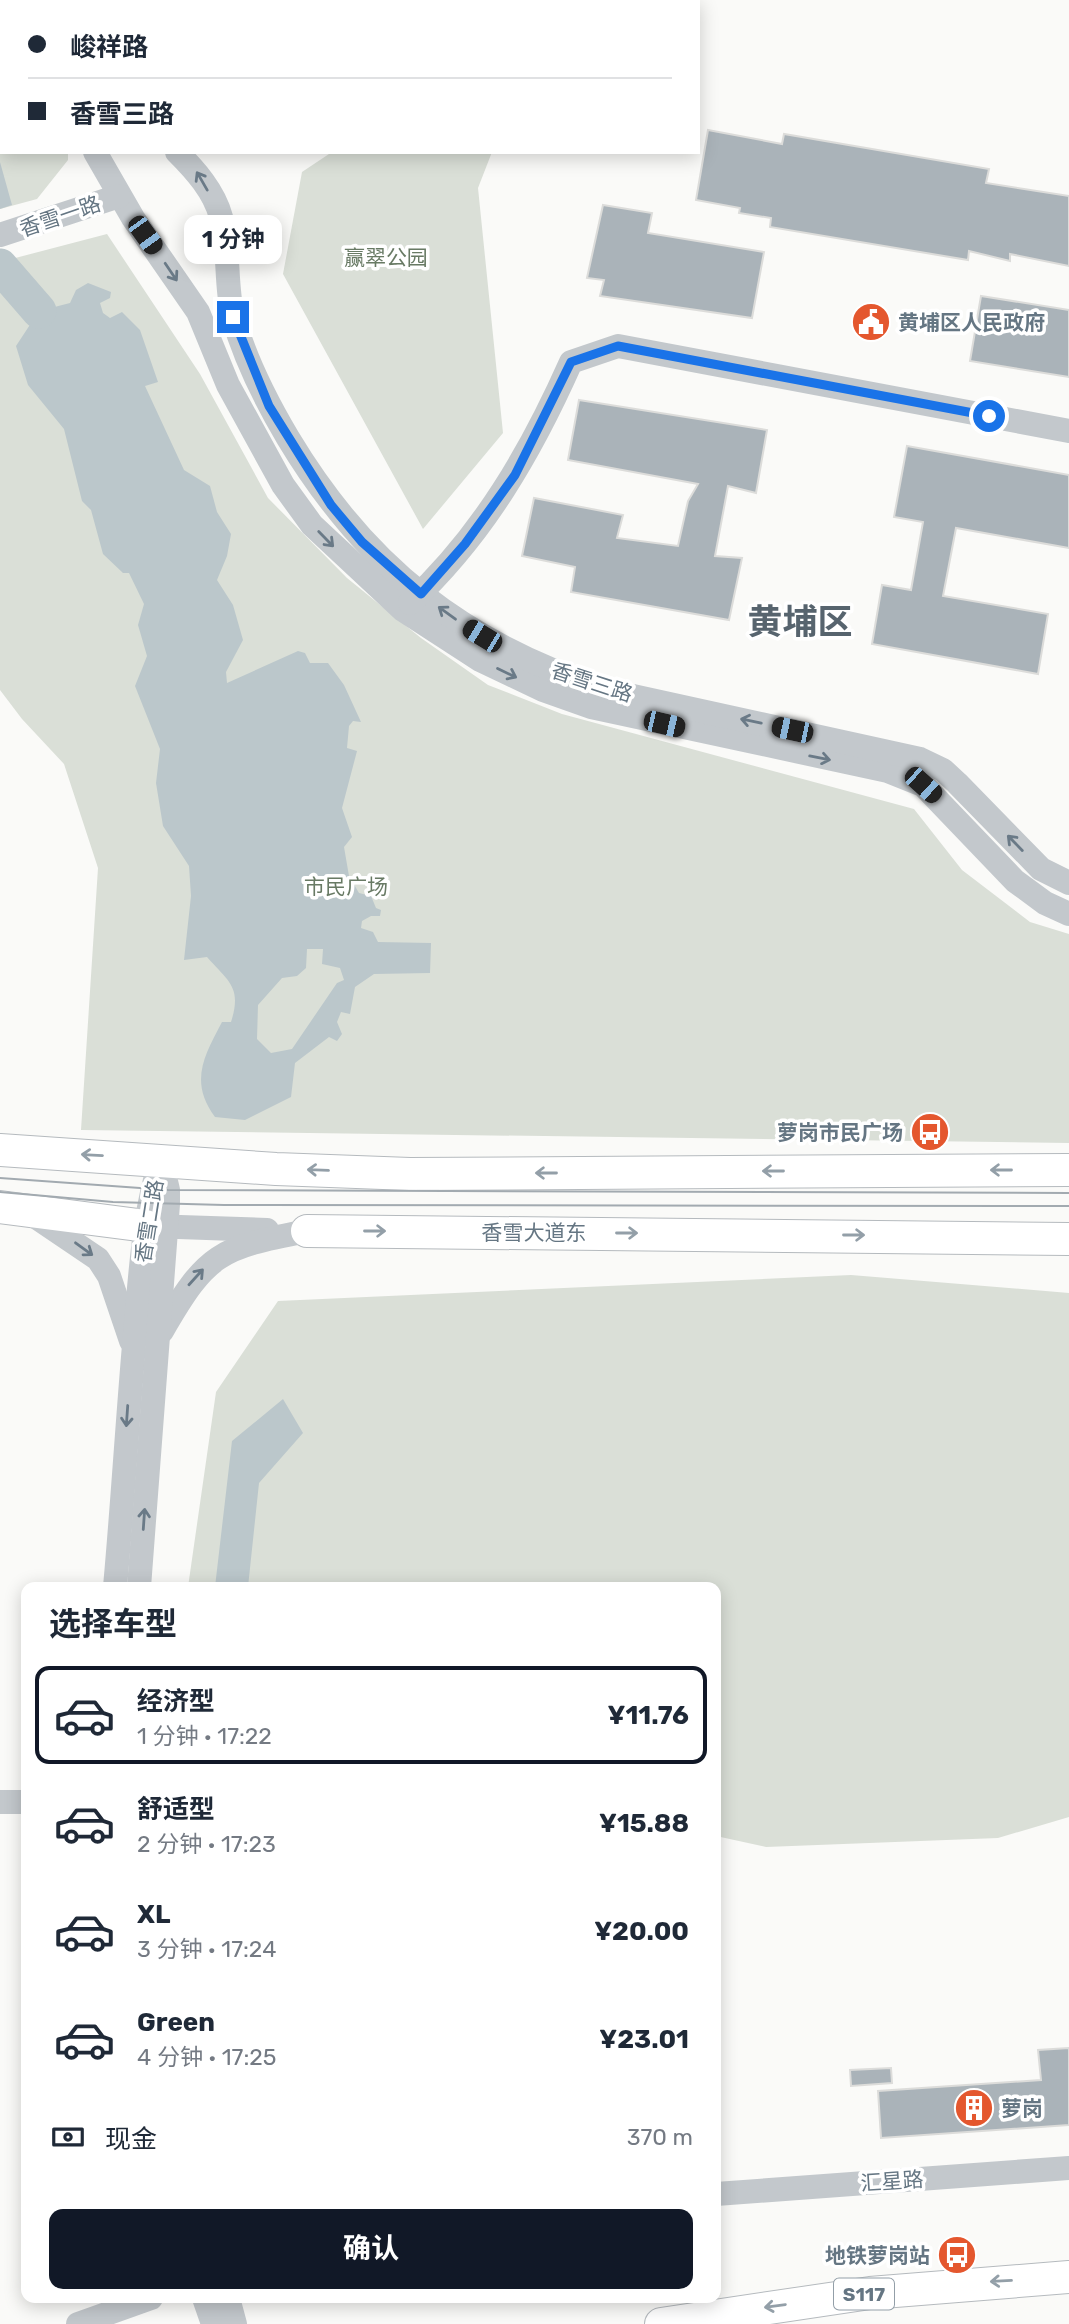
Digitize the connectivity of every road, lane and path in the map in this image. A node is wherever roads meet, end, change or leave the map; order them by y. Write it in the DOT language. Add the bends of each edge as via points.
graph roads {
  1 [pos="96,154"];
  2 [pos="179,154"];
  3 [pos="119,196"];
  4 [pos="0,235"];
  5 [pos="1069,431"];
  6 [pos="412,602"];
  7 [pos="1069,883"];
  8 [pos="1069,914"];
  9 [pos="0,1150"];
  10 [pos="160,1159"];
  11 [pos="1069,1170"];
  12 [pos="13,1209"];
  13 [pos="156,1227"];
  14 [pos="307,1231"];
  15 [pos="1069,1239"];
  16 [pos="160,1335"];
  17 [pos="133,1348"];
  18 [pos="114,1582"];
  19 [pos="139,1582"];
  20 [pos="0,1802"];
  21 [pos="21,1802"];
  22 [pos="1069,2168"];
  23 [pos="721,2194"];
  24 [pos="1069,2277"];
  25 [pos="137,2303"];
  26 [pos="206,2303"];
  27 [pos="229,2303"];
  28 [pos="78,2324"];
  29 [pos="213,2324"];
  30 [pos="235,2324"];
  31 [pos="661,2324"];
  1 -- 3 [label="street, 香雪三路"];
  6 -- 2 [label="street, 香雪三路, one-way" via="331,505 269,406 233,317 221,217 199,173"];
  3 -- 4 [label="street, 香雪一路"];
  3 -- 6 [label="street, 香雪三路, one-way" via="198,312 228,385 283,485 312,525"];
  5 -- 6 [label="street" via="618,346 571,362 515,475 465,544"];
  7 -- 6 [label="street, 香雪三路, one-way" via="1041,869 943,770 920,759 610,691 566,677"];
  6 -- 8 [label="street, 香雪三路, one-way" via="480,660 543,691 591,707 888,771 923,785 1015,881"];
  10 -- 9 [label="main road, one-way"];
  11 -- 10 [label="main road, one-way" via="410,1174"];
  10 -- 13 [label="street, 香雪二路" via="151,1190"];
  12 -- 13 [label="main road, 香雪大道东"];
  12 -- 17 [label="street, one-way" via="98,1259 112,1284"];
  13 -- 14 [label="street, 香雪大道东"];
  13 -- 16 [label="street, 香雪二路"];
  13 -- 17 [label="street, 香雪二路"];
  14 -- 15 [label="main road, 香雪大道东, one-way"];
  16 -- 14 [label="street, one-way" via="191,1282 216,1258 250,1243"];
  19 -- 16 [label="street, 香雪二路, one-way"];
  17 -- 18 [label="street, 香雪二路, one-way"];
  20 -- 21 [label="street"];
  22 -- 23 [label="street, 汇星路"];
  24 -- 31 [label="main road, S117, one-way" via="870,2293"];
  25 -- 28 [label="street"];
  26 -- 29 [label="street"];
  27 -- 30 [label="street"];
}
